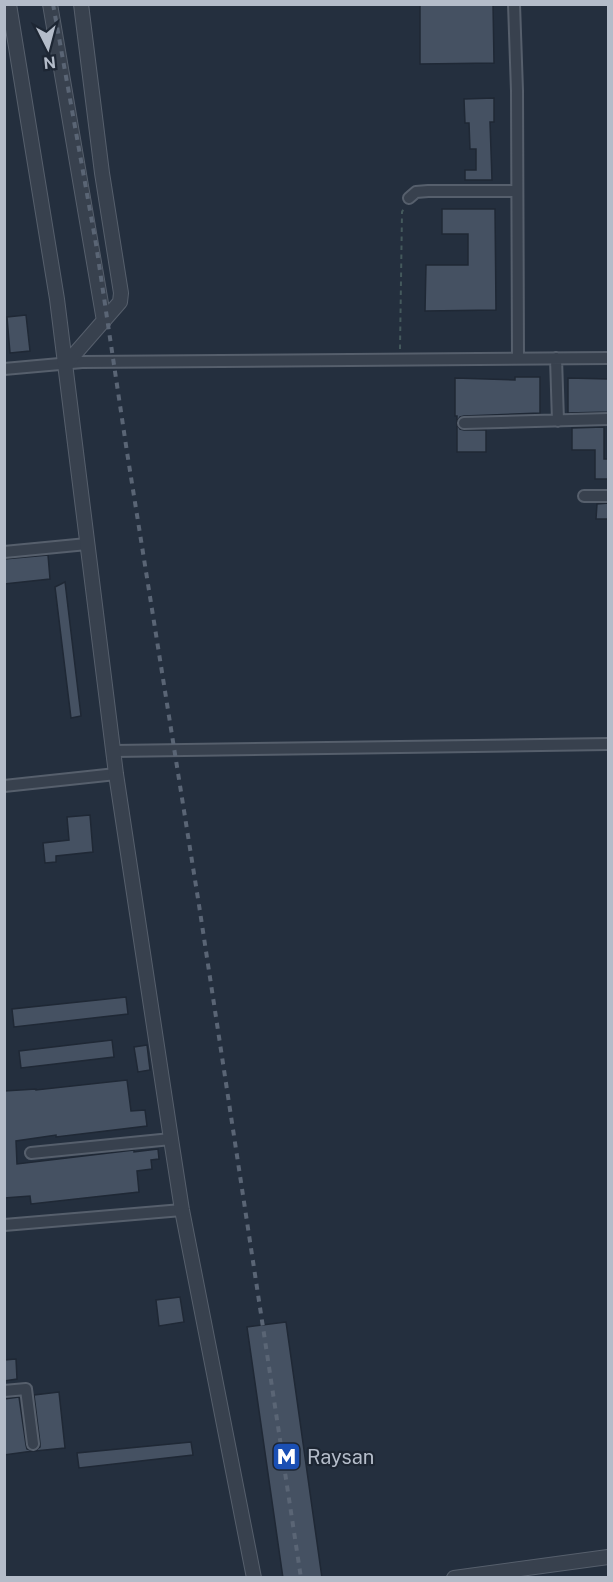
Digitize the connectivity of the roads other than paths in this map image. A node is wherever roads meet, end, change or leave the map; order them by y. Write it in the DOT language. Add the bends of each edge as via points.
graph roads {
  1 [pos="9,4"];
  2 [pos="50,4"];
  3 [pos="81,4"];
  4 [pos="514,4"];
  5 [pos="517,191"];
  6 [pos="409,198"];
  7 [pos="104,321"];
  8 [pos="518,358"];
  9 [pos="556,358"];
  10 [pos="609,358"];
  11 [pos="66,364"];
  12 [pos="4,369"];
  13 [pos="609,419"];
  14 [pos="558,421"];
  15 [pos="464,423"];
  16 [pos="584,496"];
  17 [pos="609,496"];
  18 [pos="87,544"];
  19 [pos="4,552"];
  20 [pos="609,744"];
  21 [pos="114,751"];
  22 [pos="116,774"];
  23 [pos="4,786"];
  24 [pos="171,1139"];
  25 [pos="31,1153"];
  26 [pos="183,1210"];
  27 [pos="4,1225"];
  28 [pos="4,1391"];
  29 [pos="33,1444"];
  30 [pos="609,1557"];
  31 [pos="254,1578"];
  32 [pos="454,1578"];
  1 -- 11 [label="street"];
  2 -- 7 [label="street"];
  3 -- 7 [label="street" via="121,294 120,302"];
  4 -- 5 [label="street"];
  5 -- 6 [label="street" via="428,191 416,192"];
  5 -- 8 [label="street"];
  7 -- 11 [label="street"];
  8 -- 9 [label="street"];
  8 -- 11 [label="street"];
  9 -- 10 [label="street"];
  9 -- 14 [label="street"];
  11 -- 12 [label="street"];
  11 -- 18 [label="street"];
  13 -- 14 [label="street"];
  14 -- 15 [label="street"];
  16 -- 17 [label="street"];
  18 -- 19 [label="street"];
  18 -- 21 [label="street"];
  20 -- 21 [label="street"];
  21 -- 22 [label="street"];
  22 -- 23 [label="street"];
  22 -- 24 [label="street"];
  24 -- 25 [label="street"];
  24 -- 26 [label="street"];
  26 -- 27 [label="street"];
  26 -- 31 [label="street"];
  28 -- 29 [label="street" via="26,1389"];
  30 -- 32 [label="street"];
}
